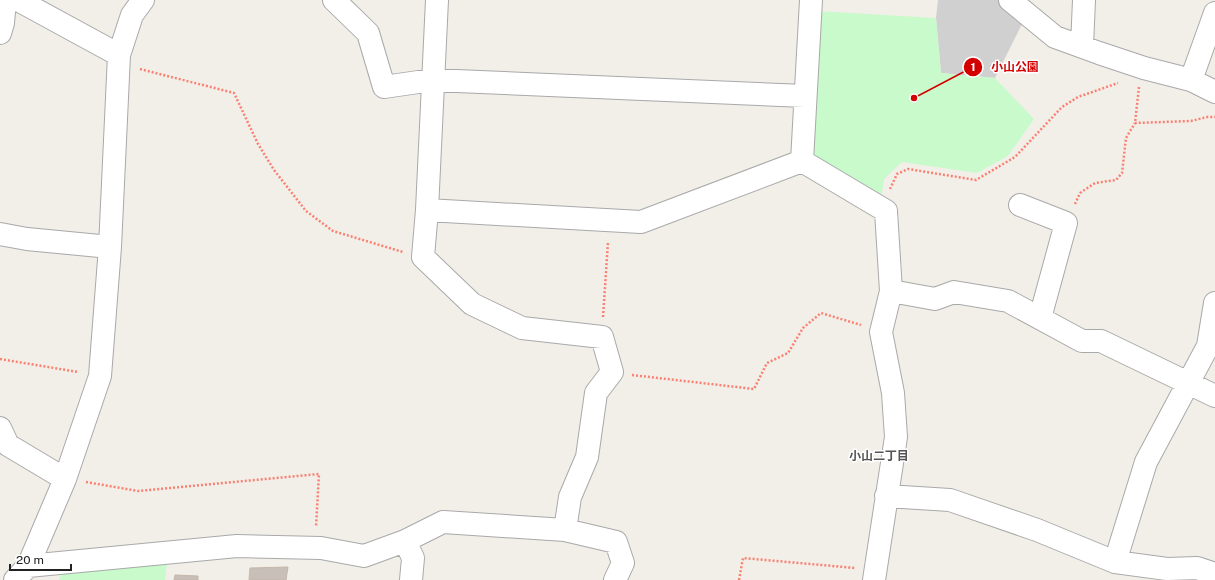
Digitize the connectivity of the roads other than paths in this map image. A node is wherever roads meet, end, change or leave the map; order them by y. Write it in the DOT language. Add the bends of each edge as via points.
graph roads {
  1 [pos="5,0"];
  2 [pos="18,0"];
  3 [pos="143,0"];
  4 [pos="334,0"];
  5 [pos="436,0"];
  6 [pos="811,0"];
  7 [pos="1010,0"];
  8 [pos="1084,0"];
  9 [pos="1215,12"];
  10 [pos="0,33"];
  11 [pos="1082,46"];
  12 [pos="118,59"];
  13 [pos="432,80"];
  14 [pos="1190,80"];
  15 [pos="1215,92"];
  16 [pos="805,96"];
  17 [pos="802,161"];
  18 [pos="1020,205"];
  19 [pos="427,210"];
  20 [pos="0,234"];
  21 [pos="110,247"];
  22 [pos="891,291"];
  23 [pos="1215,303"];
  24 [pos="1040,318"];
  25 [pos="1188,384"];
  26 [pos="1215,396"];
  27 [pos="0,428"];
  28 [pos="66,479"];
  29 [pos="886,496"];
  30 [pos="565,530"];
  31 [pos="406,541"];
  32 [pos="1115,562"];
  33 [pos="21,573"];
  34 [pos="1215,574"];
  35 [pos="874,575"];
  36 [pos="411,580"];
  37 [pos="615,580"];
  1 -- 10 [label="street"];
  2 -- 12 [label="street"];
  3 -- 12 [label="street" via="132,16"];
  4 -- 13 [label="street" via="368,33 384,87"];
  5 -- 13 [label="street"];
  6 -- 16 [label="street"];
  7 -- 11 [label="street" via="1055,37"];
  8 -- 11 [label="street"];
  9 -- 14 [label="street"];
  11 -- 14 [label="street" via="1142,71"];
  12 -- 21 [label="street"];
  13 -- 16 [label="street"];
  13 -- 19 [label="street"];
  14 -- 15 [label="street"];
  16 -- 17 [label="street"];
  17 -- 19 [label="street" via="641,222"];
  17 -- 22 [label="street" via="886,211"];
  18 -- 24 [label="street" via="1066,223"];
  19 -- 30 [label="street" via="423,257 472,304 522,328 602,337 612,372 596,393 587,457 570,497"];
  20 -- 21 [label="street"];
  21 -- 28 [label="street" via="100,376"];
  22 -- 24 [label="street" via="935,299 954,292 1008,301"];
  22 -- 29 [label="street" via="881,332 893,393 896,437"];
  23 -- 25 [label="street" via="1208,346"];
  24 -- 25 [label="street" via="1082,340 1101,341"];
  25 -- 26 [label="street"];
  25 -- 32 [label="street" via="1146,462"];
  27 -- 28 [label="street" via="8,445"];
  28 -- 33 [label="street"];
  29 -- 32 [label="street" via="950,500 1037,530"];
  29 -- 35 [label="street"];
  30 -- 31 [label="street" via="443,522"];
  30 -- 37 [label="street" via="616,542 623,563"];
  31 -- 33 [label="street" via="364,556 320,548 237,546"];
  31 -- 36 [label="street" via="413,558"];
  32 -- 34 [label="street" via="1167,569 1197,568"];
}
